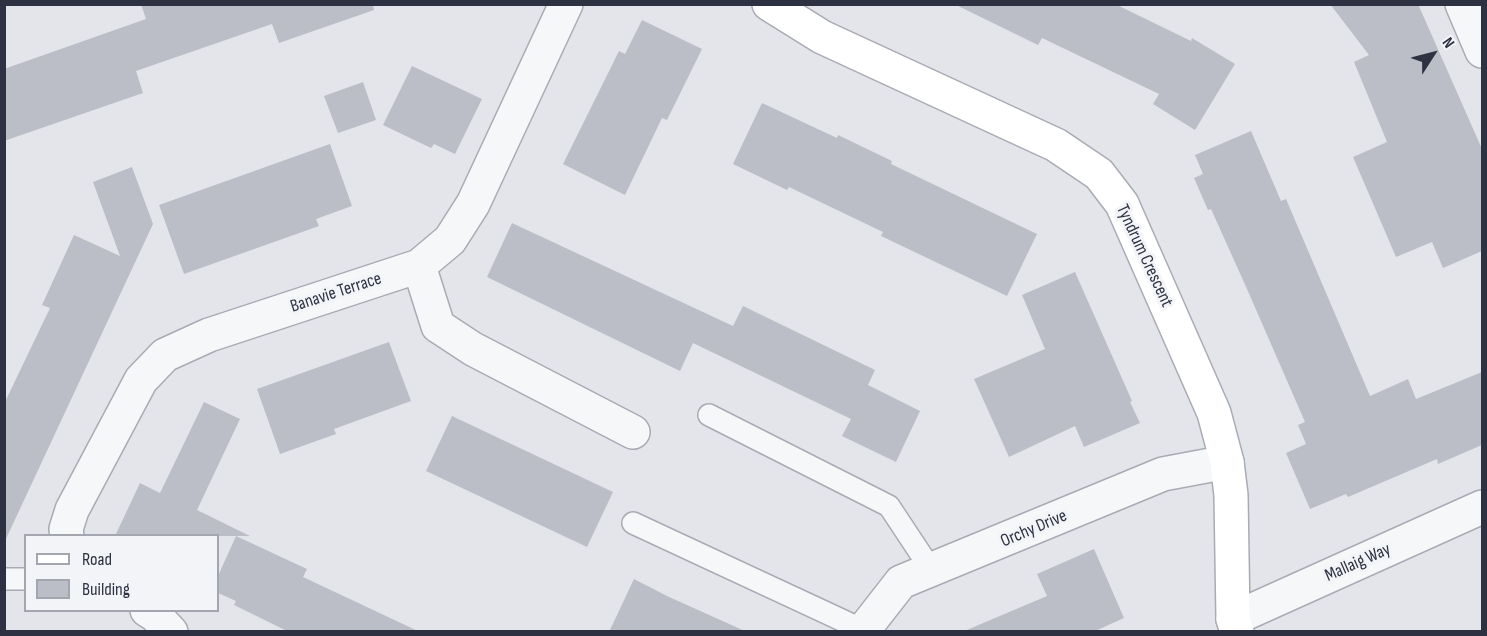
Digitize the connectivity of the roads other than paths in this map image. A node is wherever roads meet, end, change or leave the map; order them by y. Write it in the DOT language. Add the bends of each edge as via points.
graph roads {
  1 [pos="566,4"];
  2 [pos="769,4"];
  3 [pos="1462,4"];
  4 [pos="1482,51"];
  5 [pos="419,266"];
  6 [pos="709,415"];
  7 [pos="633,432"];
  8 [pos="1227,462"];
  9 [pos="1482,507"];
  10 [pos="633,523"];
  11 [pos="67,534"];
  12 [pos="932,571"];
  13 [pos="4,579"];
  14 [pos="24,579"];
  15 [pos="151,612"];
  16 [pos="1235,625"];
  17 [pos="862,631"];
  18 [pos="171,632"];
  1 -- 5 [label="street, Banavie Terrace" via="472,204 450,240"];
  2 -- 8 [label="street, Tyndrum Crescent" via="822,37 1056,145 1099,174 1122,204 1137,237 1214,413"];
  3 -- 4 [label="street"];
  5 -- 7 [label="street" via="438,326 473,349"];
  5 -- 11 [label="street, Banavie Terrace" via="208,335 165,355 141,380 72,510"];
  6 -- 12 [label="lane" via="889,506"];
  8 -- 12 [label="street, Orchy Drive" via="1163,474"];
  8 -- 16 [label="street, Tyndrum Crescent"];
  9 -- 16 [label="street, Mallaig Way"];
  10 -- 17 [label="lane"];
  12 -- 17 [label="street, Orchy Drive" via="901,582"];
  13 -- 14 [label="lane"];
  15 -- 18 [label="street"];
}
